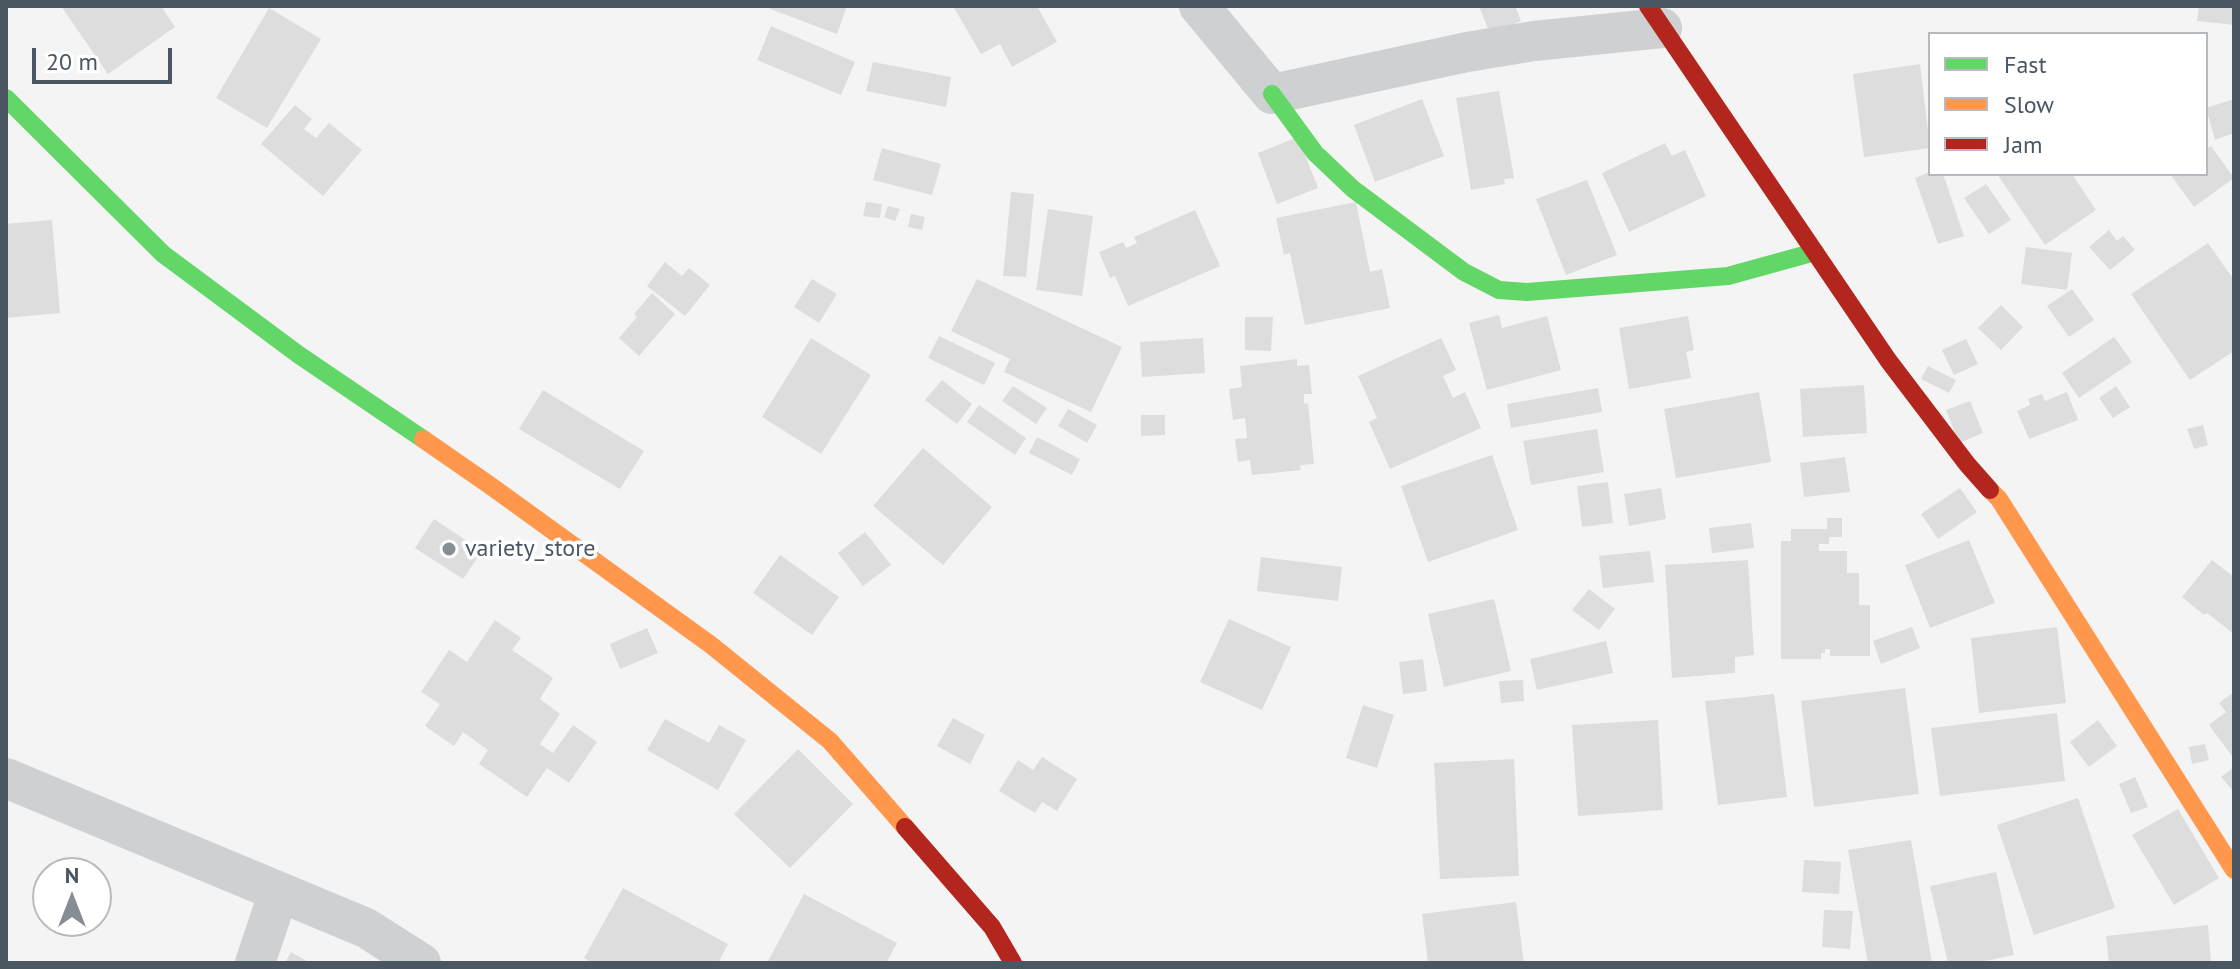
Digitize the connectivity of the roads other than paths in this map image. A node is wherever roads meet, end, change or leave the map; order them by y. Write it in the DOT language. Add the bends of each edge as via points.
graph roads {
  1 [pos="1199,6"];
  2 [pos="1655,17"];
  3 [pos="1272,94"];
  4 [pos="6,98"];
  5 [pos="1815,252"];
  6 [pos="6,778"];
  7 [pos="2234,870"];
  8 [pos="279,892"];
  9 [pos="255,963"];
  10 [pos="421,963"];
  11 [pos="1013,963"];
  1 -- 3 [label="street"];
  2 -- 3 [label="street"];
  2 -- 5 [label="street"];
  3 -- 5 [label="street" via="1315,153 1353,189 1464,272 1499,290 1728,276"];
  4 -- 11 [label="street" via="163,254 711,645 830,741 992,927"];
  5 -- 7 [label="street" via="1888,360 1999,499"];
  6 -- 8 [label="street"];
  8 -- 9 [label="street"];
  8 -- 10 [label="street" via="366,928"];
}
